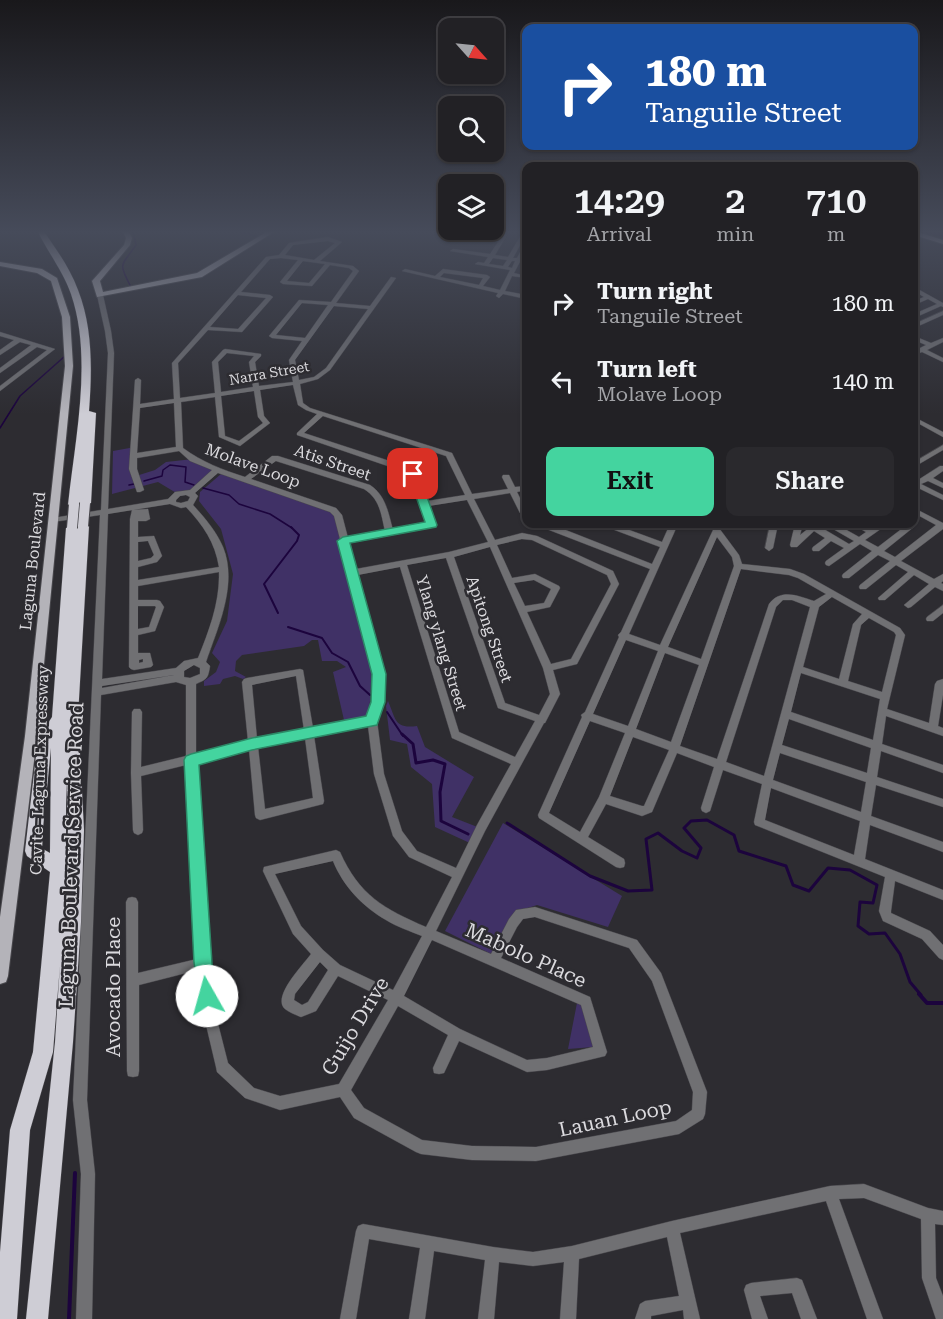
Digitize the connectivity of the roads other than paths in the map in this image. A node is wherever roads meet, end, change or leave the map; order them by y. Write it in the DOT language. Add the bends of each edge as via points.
graph roads {
  1 [pos="59,292"];
  2 [pos="74,292"];
  3 [pos="83,292"];
  4 [pos="99,292"];
  5 [pos="117,292"];
  6 [pos="342,292"];
  7 [pos="383,292"];
  8 [pos="494,292"];
  9 [pos="918,292"];
  10 [pos="237,293"];
  11 [pos="501,294"];
  12 [pos="100,295"];
  13 [pos="522,297"];
  14 [pos="928,297"];
  15 [pos="918,301"];
  16 [pos="333,304"];
  17 [pos="942,305"];
  18 [pos="371,308"];
  19 [pos="918,314"];
  20 [pos="943,314"];
  21 [pos="918,324"];
  22 [pos="206,328"];
  23 [pos="1,335"];
  24 [pos="943,339"];
  25 [pos="18,340"];
  26 [pos="306,340"];
  27 [pos="918,340"];
  28 [pos="35,345"];
  29 [pos="930,345"];
  30 [pos="921,349"];
  31 [pos="918,351"];
  32 [pos="0,353"];
  33 [pos="943,360"];
  34 [pos="0,371"];
  35 [pos="138,380"];
  36 [pos="296,383"];
  37 [pos="0,389"];
  38 [pos="256,389"];
  39 [pos="216,394"];
  40 [pos="176,400"];
  41 [pos="137,406"];
  42 [pos="322,413"];
  43 [pos="918,421"];
  44 [pos="943,435"];
  45 [pos="943,447"];
  46 [pos="180,449"];
  47 [pos="134,456"];
  48 [pos="918,458"];
  49 [pos="921,460"];
  50 [pos="918,462"];
  51 [pos="943,468"];
  52 [pos="216,470"];
  53 [pos="506,477"];
  54 [pos="928,478"];
  55 [pos="247,480"];
  56 [pos="918,482"];
  57 [pos="918,486"];
  58 [pos="943,486"];
  59 [pos="522,489"];
  60 [pos="140,490"];
  61 [pos="513,491"];
  62 [pos="190,493"];
  63 [pos="470,497"];
  64 [pos="943,498"];
  65 [pos="172,501"];
  66 [pos="79,504"];
  67 [pos="188,504"];
  68 [pos="426,504"];
  69 [pos="522,509"];
  70 [pos="104,512"];
  71 [pos="918,512"];
  72 [pos="923,515"];
  73 [pos="134,519"];
  74 [pos="918,519"];
  75 [pos="53,520"];
  76 [pos="942,525"];
  77 [pos="78,527"];
  78 [pos="552,528"];
  79 [pos="617,528"];
  80 [pos="672,528"];
  81 [pos="714,528"];
  82 [pos="715,528"];
  83 [pos="773,528"];
  84 [pos="798,528"];
  85 [pos="808,528"];
  86 [pos="816,528"];
  87 [pos="838,528"];
  88 [pos="866,528"];
  89 [pos="876,528"];
  90 [pos="907,528"];
  91 [pos="389,531"];
  92 [pos="872,531"];
  93 [pos="831,537"];
  94 [pos="134,540"];
  95 [pos="859,540"];
  96 [pos="343,541"];
  97 [pos="493,545"];
  98 [pos="664,546"];
  99 [pos="769,548"];
  100 [pos="849,548"];
  101 [pos="816,549"];
  102 [pos="878,551"];
  103 [pos="449,555"];
  104 [pos="896,561"];
  105 [pos="829,563"];
  106 [pos="403,564"];
  107 [pos="134,565"];
  108 [pos="738,566"];
  109 [pos="654,568"];
  110 [pos="222,569"];
  111 [pos="914,571"];
  112 [pos="352,573"];
  113 [pos="846,576"];
  114 [pos="509,581"];
  115 [pos="941,583"];
  116 [pos="134,584"];
  117 [pos="863,588"];
  118 [pos="833,592"];
  119 [pos="882,598"];
  120 [pos="134,603"];
  121 [pos="815,605"];
  122 [pos="909,605"];
  123 [pos="943,608"];
  124 [pos="521,610"];
  125 [pos="868,614"];
  126 [pos="930,619"];
  127 [pos="134,633"];
  128 [pos="622,635"];
  129 [pos="663,648"];
  130 [pos="134,657"];
  131 [pos="201,662"];
  132 [pos="704,663"];
  133 [pos="548,668"];
  134 [pos="798,669"];
  135 [pos="178,674"];
  136 [pos="191,682"];
  137 [pos="843,683"];
  138 [pos="943,683"];
  139 [pos="98,687"];
  140 [pos="886,697"];
  141 [pos="940,700"];
  142 [pos="882,711"];
  143 [pos="137,712"];
  144 [pos="786,714"];
  145 [pos="586,715"];
  146 [pos="59,718"];
  147 [pos="542,720"];
  148 [pos="372,721"];
  149 [pos="933,729"];
  150 [pos="630,732"];
  151 [pos="943,732"];
  152 [pos="310,733"];
  153 [pos="252,744"];
  154 [pos="876,746"];
  155 [pos="778,748"];
  156 [pos="674,749"];
  157 [pos="191,760"];
  158 [pos="517,762"];
  159 [pos="721,766"];
  160 [pos="943,769"];
  161 [pos="136,772"];
  162 [pos="872,780"];
  163 [pos="767,783"];
  164 [pos="604,799"];
  165 [pos="943,804"];
  166 [pos="706,808"];
  167 [pos="865,819"];
  168 [pos="138,830"];
  169 [pos="582,838"];
  170 [pos="943,848"];
  171 [pos="859,860"];
  172 [pos="620,863"];
  173 [pos="58,868"];
  174 [pos="891,874"];
  175 [pos="459,875"];
  176 [pos="943,895"];
  177 [pos="132,902"];
  178 [pos="429,933"];
  179 [pos="926,935"];
  180 [pos="943,941"];
  181 [pos="319,954"];
  182 [pos="943,954"];
  183 [pos="203,963"];
  184 [pos="494,963"];
  185 [pos="336,969"];
  186 [pos="0,976"];
  187 [pos="132,981"];
  188 [pos="396,998"];
  189 [pos="456,1033"];
  190 [pos="439,1068"];
  191 [pos="133,1071"];
  192 [pos="343,1090"];
  193 [pos="830,1193"];
  194 [pos="936,1217"];
  195 [pos="672,1228"];
  196 [pos="428,1243"];
  197 [pos="572,1253"];
  198 [pos="493,1254"];
  199 [pos="688,1302"];
  200 [pos="6,1312"];
  201 [pos="943,1317"];
  202 [pos="37,1319"];
  203 [pos="84,1319"];
  204 [pos="348,1319"];
  205 [pos="417,1319"];
  206 [pos="486,1319"];
  207 [pos="568,1319"];
  208 [pos="643,1319"];
  209 [pos="692,1319"];
  210 [pos="760,1319"];
  211 [pos="809,1319"];
  212 [pos="875,1319"];
  1 -- 75 [label="main road, Laguna Boulevard" via="66,317 69,366"];
  2 -- 66 [label="highway, Cavite–Laguna Expressway" via="85,340"];
  3 -- 66 [label="highway, Cavite–Laguna Expressway" via="92,324 94,360"];
  4 -- 12 [label="main road"];
  5 -- 12 [label="main road"];
  6 -- 16 [label="street"];
  7 -- 18 [label="street, Narra Street"];
  8 -- 11 [label="street"];
  9 -- 14 [label="street"];
  10 -- 22 [label="street, Molave Loop"];
  10 -- 22 [label="street" via="270,297 240,332"];
  11 -- 13 [label="street"];
  12 -- 70 [label="street, Laguna Boulevard Service Road" via="111,353"];
  14 -- 15 [label="street"];
  14 -- 17 [label="street"];
  16 -- 18 [label="street"];
  16 -- 26 [label="street"];
  16 -- 26 [label="street" via="301,301 272,336"];
  17 -- 19 [label="street"];
  18 -- 36 [label="street, Narra Street" via="328,369 316,378"];
  20 -- 21 [label="street"];
  22 -- 40 [label="street, Molave Loop" via="175,363"];
  23 -- 25 [label="street"];
  24 -- 29 [label="street"];
  25 -- 28 [label="street"];
  25 -- 32 [label="street"];
  26 -- 36 [label="street" via="292,360"];
  27 -- 29 [label="street"];
  28 -- 34 [label="street"];
  28 -- 37 [label="street" via="52,349"];
  29 -- 30 [label="street"];
  30 -- 31 [label="street"];
  30 -- 33 [label="street"];
  35 -- 41 [label="street"];
  36 -- 38 [label="street, Narra Street"];
  36 -- 42 [label="street" via="300,404"];
  38 -- 39 [label="street, Narra Street"];
  38 -- 39 [label="street" via="252,362 259,355 225,351 215,362"];
  38 -- 39 [label="street" via="261,417 267,423 240,444 222,437"];
  39 -- 40 [label="street, Narra Street"];
  40 -- 41 [label="street, Narra Street"];
  40 -- 46 [label="street, Molave Loop"];
  41 -- 47 [label="street"];
  42 -- 63 [label="street" via="449,455"];
  42 -- 68 [label="street" via="299,434 408,470"];
  43 -- 44 [label="street"];
  45 -- 49 [label="street"];
  46 -- 47 [label="street"];
  46 -- 52 [label="street, Molave Loop"];
  47 -- 60 [label="street" via="133,469"];
  48 -- 49 [label="street"];
  49 -- 50 [label="street"];
  51 -- 54 [label="street"];
  52 -- 55 [label="street, Molave Loop"];
  52 -- 62 [label="street"];
  53 -- 61 [label="street"];
  54 -- 56 [label="street"];
  54 -- 58 [label="street"];
  55 -- 91 [label="street, Atis Street" via="274,458 367,487 381,499"];
  55 -- 96 [label="street, Molave Loop" via="333,510 338,515"];
  57 -- 64 [label="street"];
  59 -- 61 [label="street"];
  61 -- 63 [label="street"];
  61 -- 69 [label="street"];
  62 -- 65 [label="street" via="178,494"];
  62 -- 67 [label="street" via="194,499"];
  63 -- 68 [label="street"];
  63 -- 97 [label="street"];
  65 -- 67 [label="street" via="177,506"];
  65 -- 70 [label="street"];
  66 -- 77 [label="highway, Cavite–Laguna Expressway, bridge"];
  67 -- 110 [label="street" via="208,528 222,555"];
  68 -- 91 [label="street" via="432,525"];
  70 -- 75 [label="street"];
  70 -- 139 [label="street, Laguna Boulevard Service Road"];
  71 -- 72 [label="street"];
  72 -- 74 [label="street"];
  72 -- 76 [label="street"];
  73 -- 94 [label="street"];
  75 -- 186 [label="main road, Laguna Boulevard"];
  76 -- 104 [label="street"];
  77 -- 146 [label="highway, Cavite–Laguna Expressway"];
  77 -- 202 [label="highway, Cavite–Laguna Expressway" via="71,716 76,830 72,922"];
  78 -- 109 [label="street"];
  79 -- 98 [label="street"];
  80 -- 98 [label="street"];
  81 -- 129 [label="street"];
  82 -- 108 [label="street"];
  83 -- 99 [label="street"];
  84 -- 85 [label="street" via="794,545"];
  86 -- 93 [label="street"];
  87 -- 95 [label="street"];
  88 -- 92 [label="street"];
  89 -- 92 [label="street"];
  90 -- 102 [label="street"];
  91 -- 96 [label="street"];
  92 -- 95 [label="street"];
  93 -- 100 [label="street"];
  93 -- 101 [label="street"];
  94 -- 107 [label="street"];
  94 -- 107 [label="street" via="151,538 158,556"];
  95 -- 100 [label="street"];
  95 -- 102 [label="street"];
  96 -- 112 [label="street, Molave Loop"];
  97 -- 103 [label="street"];
  97 -- 114 [label="street"];
  97 -- 133 [label="street" via="522,536 534,538 610,573 615,584 574,662"];
  98 -- 109 [label="street"];
  100 -- 105 [label="street"];
  102 -- 104 [label="street"];
  102 -- 113 [label="street"];
  103 -- 106 [label="street"];
  103 -- 147 [label="street, Apitong Street" via="501,705"];
  104 -- 111 [label="street"];
  104 -- 117 [label="street"];
  106 -- 112 [label="street"];
  106 -- 158 [label="street, Ylang ylang Street" via="455,735"];
  107 -- 116 [label="street"];
  108 -- 118 [label="street" via="790,572"];
  108 -- 132 [label="street"];
  109 -- 128 [label="street"];
  110 -- 116 [label="street"];
  110 -- 131 [label="street" via="219,611"];
  111 -- 115 [label="street"];
  111 -- 119 [label="street"];
  112 -- 148 [label="street, Molave Loop" via="379,674 378,702"];
  114 -- 124 [label="street"];
  114 -- 124 [label="street" via="535,576 556,588 547,605"];
  115 -- 122 [label="street"];
  116 -- 120 [label="street"];
  118 -- 121 [label="street"];
  118 -- 125 [label="street"];
  120 -- 127 [label="street"];
  120 -- 127 [label="street" via="156,603 160,607 152,629"];
  121 -- 134 [label="street"];
  121 -- 159 [label="street" via="783,596 776,599"];
  123 -- 126 [label="street"];
  124 -- 133 [label="street"];
  125 -- 137 [label="street" via="857,624"];
  125 -- 140 [label="street" via="901,635"];
  127 -- 130 [label="street"];
  128 -- 129 [label="street"];
  128 -- 145 [label="street"];
  129 -- 132 [label="street"];
  129 -- 150 [label="street"];
  131 -- 135 [label="street" via="188,663"];
  131 -- 136 [label="street" via="205,674"];
  132 -- 156 [label="street"];
  133 -- 147 [label="street" via="555,694"];
  134 -- 137 [label="street"];
  134 -- 144 [label="street"];
  135 -- 136 [label="street" via="183,682"];
  135 -- 139 [label="street"];
  136 -- 157 [label="street, Guijo Drive"];
  137 -- 140 [label="street"];
  138 -- 141 [label="street"];
  139 -- 203 [label="street, Laguna Boulevard Service Road" via="80,1100 88,1174"];
  140 -- 142 [label="street"];
  141 -- 149 [label="street"];
  142 -- 149 [label="street"];
  142 -- 154 [label="street"];
  143 -- 161 [label="street"];
  144 -- 154 [label="street"];
  144 -- 155 [label="street"];
  145 -- 150 [label="street"];
  145 -- 169 [label="street" via="543,815"];
  146 -- 173 [label="highway, Cavite–Laguna Expressway"];
  146 -- 173 [label="highway" via="45,739 33,851"];
  147 -- 158 [label="street"];
  148 -- 152 [label="street"];
  148 -- 175 [label="street, Molave Loop" via="379,774 397,833 412,854"];
  149 -- 151 [label="street"];
  150 -- 156 [label="street"];
  150 -- 164 [label="street"];
  152 -- 153 [label="street"];
  152 -- 153 [label="street" via="300,672 247,682"];
  152 -- 153 [label="street" via="319,801 260,815"];
  153 -- 157 [label="street"];
  154 -- 160 [label="street"];
  154 -- 162 [label="street"];
  155 -- 162 [label="street"];
  155 -- 163 [label="street"];
  156 -- 159 [label="street"];
  156 -- 164 [label="street" via="648,809 642,811"];
  157 -- 161 [label="street"];
  157 -- 183 [label="street, Guijo Drive"];
  158 -- 175 [label="street"];
  159 -- 163 [label="street"];
  159 -- 166 [label="street"];
  161 -- 168 [label="street"];
  162 -- 165 [label="street"];
  162 -- 167 [label="street"];
  163 -- 167 [label="street"];
  163 -- 171 [label="street" via="759,822"];
  164 -- 169 [label="street"];
  167 -- 170 [label="street"];
  167 -- 171 [label="street"];
  169 -- 172 [label="street"];
  171 -- 174 [label="street"];
  173 -- 200 [label="highway, Cavite–Laguna Expressway" via="43,1052 21,1130"];
  174 -- 176 [label="street"];
  174 -- 179 [label="street" via="887,917"];
  175 -- 178 [label="street, Guijo Drive"];
  177 -- 187 [label="street, Avocado Place"];
  178 -- 181 [label="street, Mabolo Place" via="391,917 363,898 336,855 268,871 297,930"];
  178 -- 184 [label="street, Mabolo Place"];
  178 -- 188 [label="street, Guijo Drive"];
  179 -- 180 [label="street"];
  179 -- 182 [label="street"];
  181 -- 185 [label="street, Mabolo Place"];
  181 -- 185 [label="street" via="289,992 288,1003 301,1011 312,1007"];
  183 -- 187 [label="street"];
  183 -- 192 [label="street, Guijo Drive" via="222,1067 250,1093 280,1103"];
  184 -- 189 [label="street, Mabolo Place" via="586,1001 601,1052 527,1066"];
  184 -- 192 [label="street, Lauan Loop" via="520,914 535,912 633,944 657,977 700,1092 698,1114 679,1127 536,1154 472,1153 421,1147 359,1113"];
  185 -- 188 [label="street, Mabolo Place"];
  187 -- 191 [label="street, Avocado Place"];
  188 -- 189 [label="street, Mabolo Place"];
  188 -- 192 [label="street, Guijo Drive"];
  189 -- 190 [label="street"];
  193 -- 194 [label="street" via="864,1191"];
  193 -- 195 [label="street"];
  193 -- 212 [label="street"];
  194 -- 201 [label="street" via="929,1278"];
  195 -- 197 [label="street"];
  195 -- 199 [label="street"];
  196 -- 198 [label="street"];
  196 -- 204 [label="street" via="363,1231"];
  196 -- 205 [label="street"];
  197 -- 198 [label="street" via="533,1259"];
  197 -- 207 [label="street"];
  198 -- 206 [label="street"];
  199 -- 208 [label="street" via="645,1309"];
  199 -- 209 [label="street"];
  210 -- 211 [label="street" via="751,1290 797,1285"];
}
